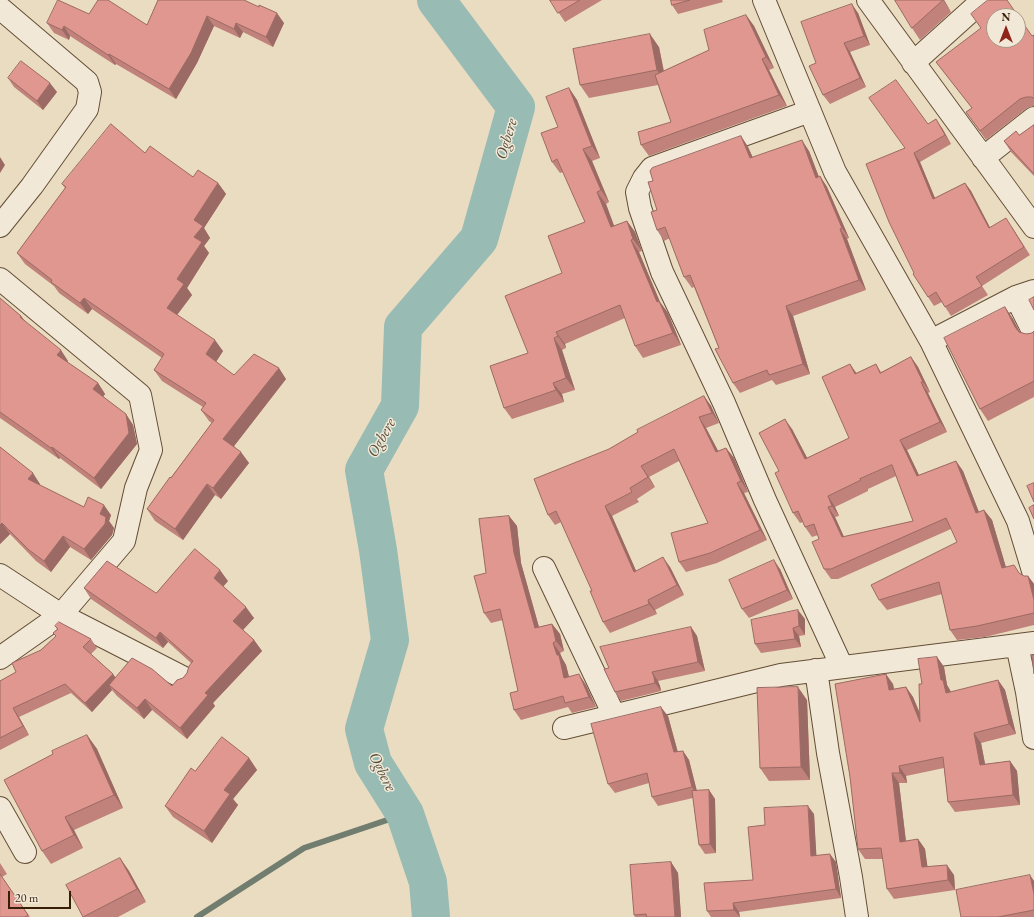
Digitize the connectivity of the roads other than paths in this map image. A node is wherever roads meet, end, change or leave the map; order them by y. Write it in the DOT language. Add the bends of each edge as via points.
graph roads {
  1 [pos="764,0"];
  2 [pos="868,0"];
  3 [pos="983,0"];
  4 [pos="0,8"];
  5 [pos="913,63"];
  6 [pos="810,111"];
  7 [pos="1034,118"];
  8 [pos="983,158"];
  9 [pos="0,226"];
  10 [pos="1034,227"];
  11 [pos="0,279"];
  12 [pos="1025,294"];
  13 [pos="1034,333"];
  14 [pos="931,341"];
  15 [pos="544,568"];
  16 [pos="1034,574"];
  17 [pos="0,575"];
  18 [pos="61,615"];
  19 [pos="1025,644"];
  20 [pos="0,658"];
  21 [pos="842,667"];
  22 [pos="816,670"];
  23 [pos="184,678"];
  24 [pos="614,716"];
  25 [pos="564,728"];
  26 [pos="1034,738"];
  27 [pos="0,808"];
  28 [pos="25,852"];
  29 [pos="857,917"];
  1 -- 6 [label="street"];
  2 -- 5 [label="street"];
  3 -- 5 [label="street"];
  4 -- 9 [label="street" via="87,82 90,92 87,109"];
  5 -- 8 [label="street"];
  6 -- 14 [label="street" via="835,172"];
  6 -- 21 [label="street" via="652,168 638,192 640,208 662,272 724,403 765,500"];
  7 -- 8 [label="street"];
  8 -- 10 [label="street"];
  11 -- 18 [label="street" via="140,395 151,450 136,488 124,542"];
  12 -- 13 [label="street"];
  12 -- 14 [label="street"];
  14 -- 16 [label="street" via="1018,521"];
  15 -- 24 [label="street"];
  17 -- 18 [label="street"];
  18 -- 20 [label="street"];
  18 -- 23 [label="street"];
  19 -- 21 [label="street"];
  19 -- 26 [label="street" via="1027,692"];
  21 -- 22 [label="street"];
  22 -- 24 [label="street" via="781,675"];
  22 -- 29 [label="street"];
  24 -- 25 [label="street"];
  27 -- 28 [label="street"];
}
